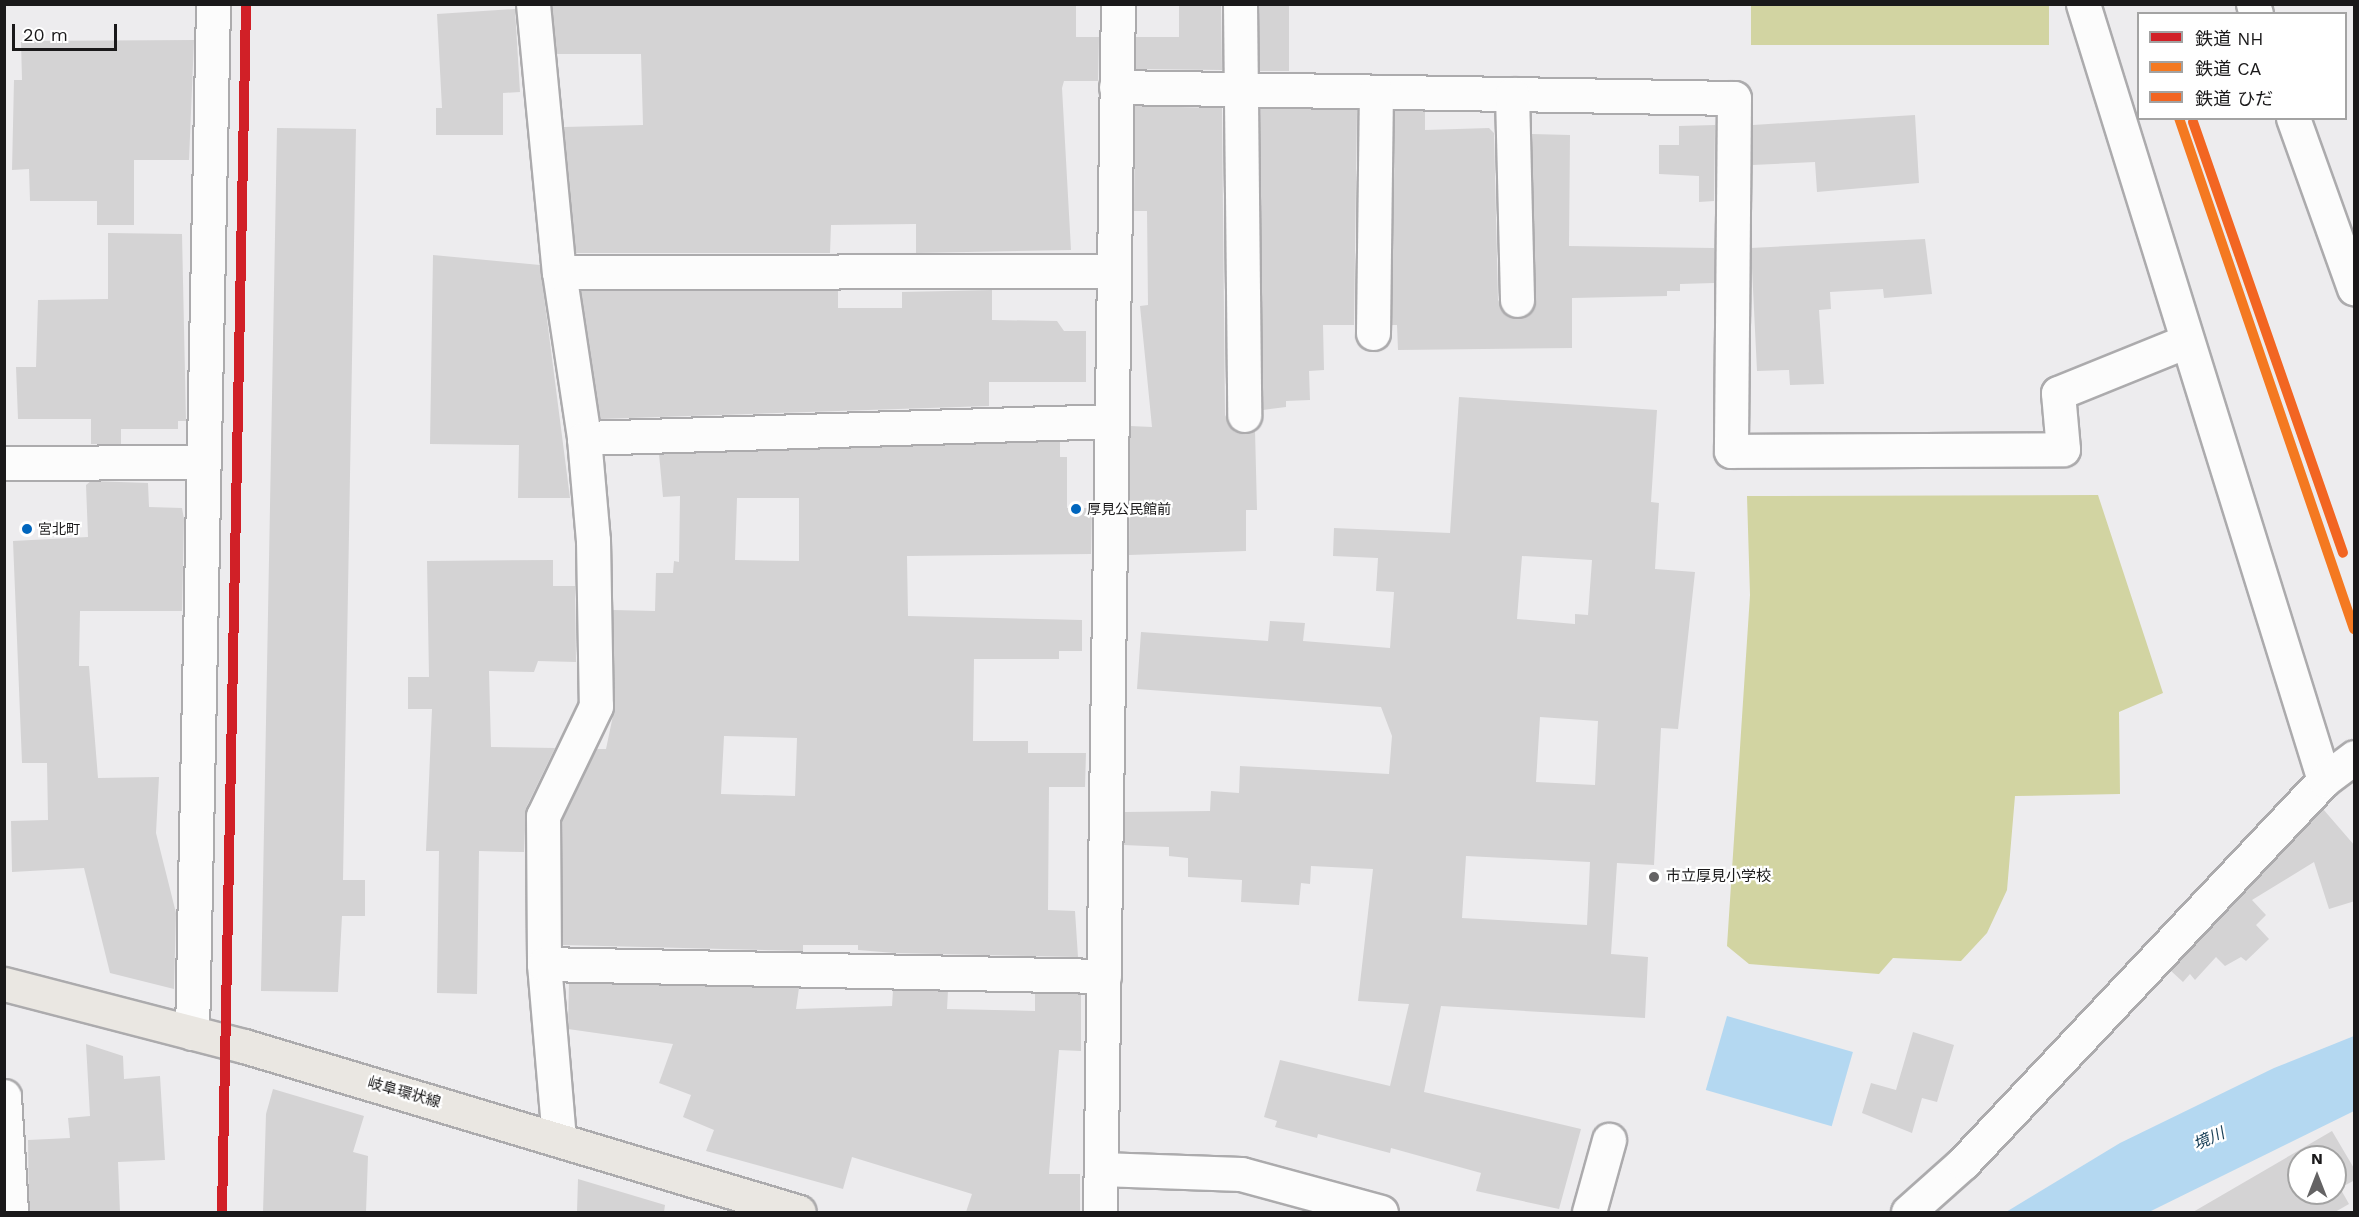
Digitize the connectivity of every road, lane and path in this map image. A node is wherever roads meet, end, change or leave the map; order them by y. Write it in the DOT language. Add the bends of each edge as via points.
graph roads {
  1 [pos="213,4"];
  2 [pos="533,4"];
  3 [pos="1118,4"];
  4 [pos="1240,4"];
  5 [pos="2083,4"];
  6 [pos="1116,87"];
  7 [pos="1239,89"];
  8 [pos="1376,92"];
  9 [pos="1512,94"];
  10 [pos="2294,120"];
  11 [pos="1114,271"];
  12 [pos="559,272"];
  13 [pos="2355,288"];
  14 [pos="1517,300"];
  15 [pos="1373,333"];
  16 [pos="2184,342"];
  17 [pos="1244,416"];
  18 [pos="1112,421"];
  19 [pos="584,438"];
  20 [pos="203,462"];
  21 [pos="4,463"];
  22 [pos="2355,757"];
  23 [pos="2324,780"];
  24 [pos="544,964"];
  25 [pos="1104,976"];
  26 [pos="4,984"];
  27 [pos="192,1033"];
  28 [pos="4,1096"];
  29 [pos="559,1138"];
  30 [pos="1609,1140"];
  31 [pos="1101,1169"];
  32 [pos="11,1212"];
  33 [pos="800,1212"];
  34 [pos="1100,1212"];
  35 [pos="1381,1212"];
  36 [pos="1589,1212"];
  37 [pos="1908,1212"];
  1 -- 20 [label="street"];
  2 -- 12 [label="street"];
  3 -- 6 [label="street"];
  4 -- 7 [label="street"];
  5 -- 16 [label="street"];
  6 -- 7 [label="street"];
  6 -- 11 [label="street"];
  7 -- 8 [label="street"];
  7 -- 17 [label="street"];
  8 -- 9 [label="street"];
  8 -- 15 [label="street"];
  9 -- 14 [label="street"];
  9 -- 16 [label="street" via="1734,98 1731,451 2063,449 2058,393"];
  10 -- 13 [label="street"];
  11 -- 12 [label="street"];
  11 -- 18 [label="street"];
  12 -- 19 [label="street"];
  16 -- 23 [label="street"];
  18 -- 19 [label="street"];
  18 -- 25 [label="street"];
  19 -- 24 [label="street" via="596,706 543,816"];
  20 -- 21 [label="street"];
  20 -- 27 [label="street"];
  22 -- 23 [label="street"];
  23 -- 37 [label="street" via="1962,1162"];
  24 -- 25 [label="street"];
  24 -- 29 [label="street"];
  25 -- 31 [label="street"];
  26 -- 27 [label="main road, 岐阜環状線"];
  27 -- 29 [label="main road, 岐阜環状線"];
  28 -- 32 [label="street"];
  29 -- 33 [label="main road, 岐阜環状線"];
  30 -- 36 [label="street"];
  31 -- 34 [label="street"];
  31 -- 35 [label="street" via="1241,1174"];
}
